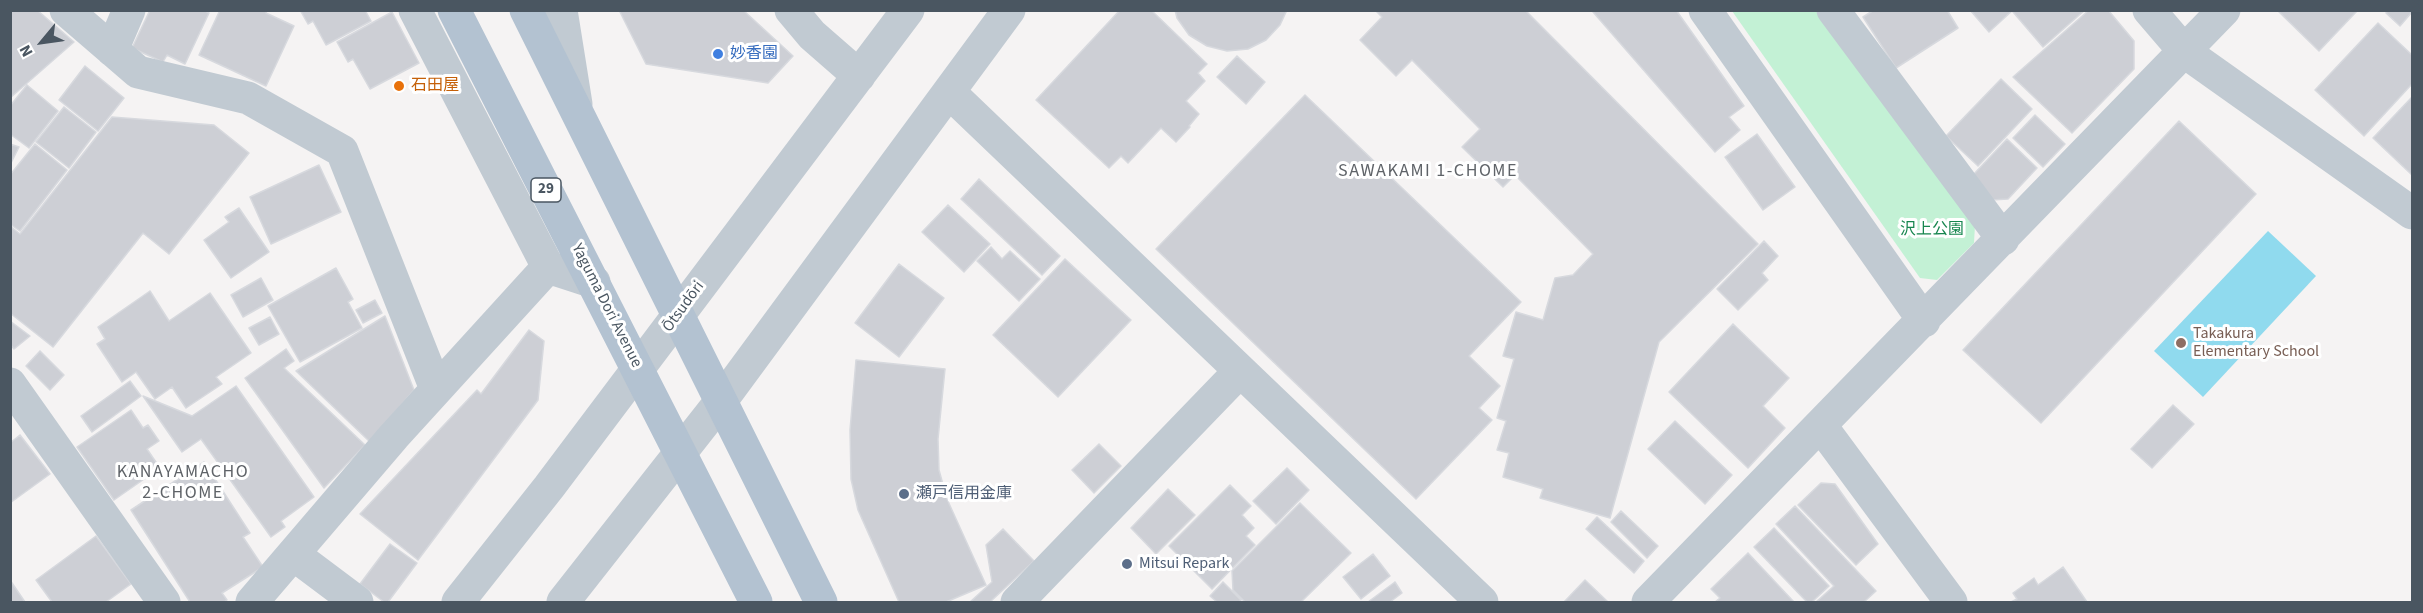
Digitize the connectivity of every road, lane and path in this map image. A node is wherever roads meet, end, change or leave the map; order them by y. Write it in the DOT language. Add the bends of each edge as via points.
graph roads {
  1 [pos="66,10"];
  2 [pos="129,10"];
  3 [pos="416,10"];
  4 [pos="454,10"];
  5 [pos="526,10"];
  6 [pos="561,10"];
  7 [pos="791,10"];
  8 [pos="908,10"];
  9 [pos="1010,10"];
  10 [pos="1705,10"];
  11 [pos="1833,10"];
  12 [pos="2149,10"];
  13 [pos="2224,10"];
  14 [pos="112,50"];
  15 [pos="2185,52"];
  16 [pos="859,76"];
  17 [pos="949,92"];
  18 [pos="577,113"];
  19 [pos="2412,213"];
  20 [pos="2003,239"];
  21 [pos="548,267"];
  22 [pos="594,282"];
  23 [pos="679,316"];
  24 [pos="1923,321"];
  25 [pos="638,369"];
  26 [pos="1240,371"];
  27 [pos="10,384"];
  28 [pos="436,389"];
  29 [pos="721,401"];
  30 [pos="1821,426"];
  31 [pos="680,453"];
  32 [pos="293,554"];
  33 [pos="164,603"];
  34 [pos="252,603"];
  35 [pos="357,603"];
  36 [pos="458,603"];
  37 [pos="563,603"];
  38 [pos="756,603"];
  39 [pos="821,603"];
  40 [pos="1017,603"];
  41 [pos="1482,603"];
  42 [pos="1648,603"];
  43 [pos="1951,603"];
  1 -- 14 [label="street"];
  2 -- 14 [label="street"];
  3 -- 21 [label="street"];
  4 -- 22 [label="main road, Yaguma Dori Avenue / 29"];
  5 -- 18 [label="main road"];
  6 -- 18 [label="street"];
  7 -- 16 [label="street" via="812,35"];
  8 -- 16 [label="street, Ōtsudōri"];
  9 -- 17 [label="street"];
  10 -- 24 [label="street"];
  11 -- 20 [label="street"];
  12 -- 15 [label="street"];
  13 -- 15 [label="street"];
  14 -- 28 [label="street" via="138,72 248,98 342,151"];
  15 -- 19 [label="street"];
  15 -- 20 [label="street"];
  16 -- 23 [label="street, Ōtsudōri"];
  17 -- 26 [label="street"];
  17 -- 29 [label="street"];
  18 -- 23 [label="main road"];
  20 -- 24 [label="street"];
  21 -- 22 [label="street"];
  21 -- 28 [label="street"];
  22 -- 25 [label="main road, Yaguma Dori Avenue / 29"];
  23 -- 25 [label="street, Ōtsudōri"];
  23 -- 29 [label="main road"];
  24 -- 30 [label="street"];
  25 -- 31 [label="main road, Yaguma Dori Avenue / 29"];
  25 -- 36 [label="street, Ōtsudōri"];
  26 -- 40 [label="street"];
  26 -- 41 [label="street"];
  27 -- 33 [label="street"];
  28 -- 32 [label="street"];
  29 -- 31 [label="street"];
  29 -- 39 [label="main road"];
  30 -- 42 [label="street"];
  30 -- 43 [label="street"];
  31 -- 37 [label="street"];
  31 -- 38 [label="main road, Yaguma Dori Avenue / 29"];
  32 -- 34 [label="street"];
  32 -- 35 [label="street"];
}
